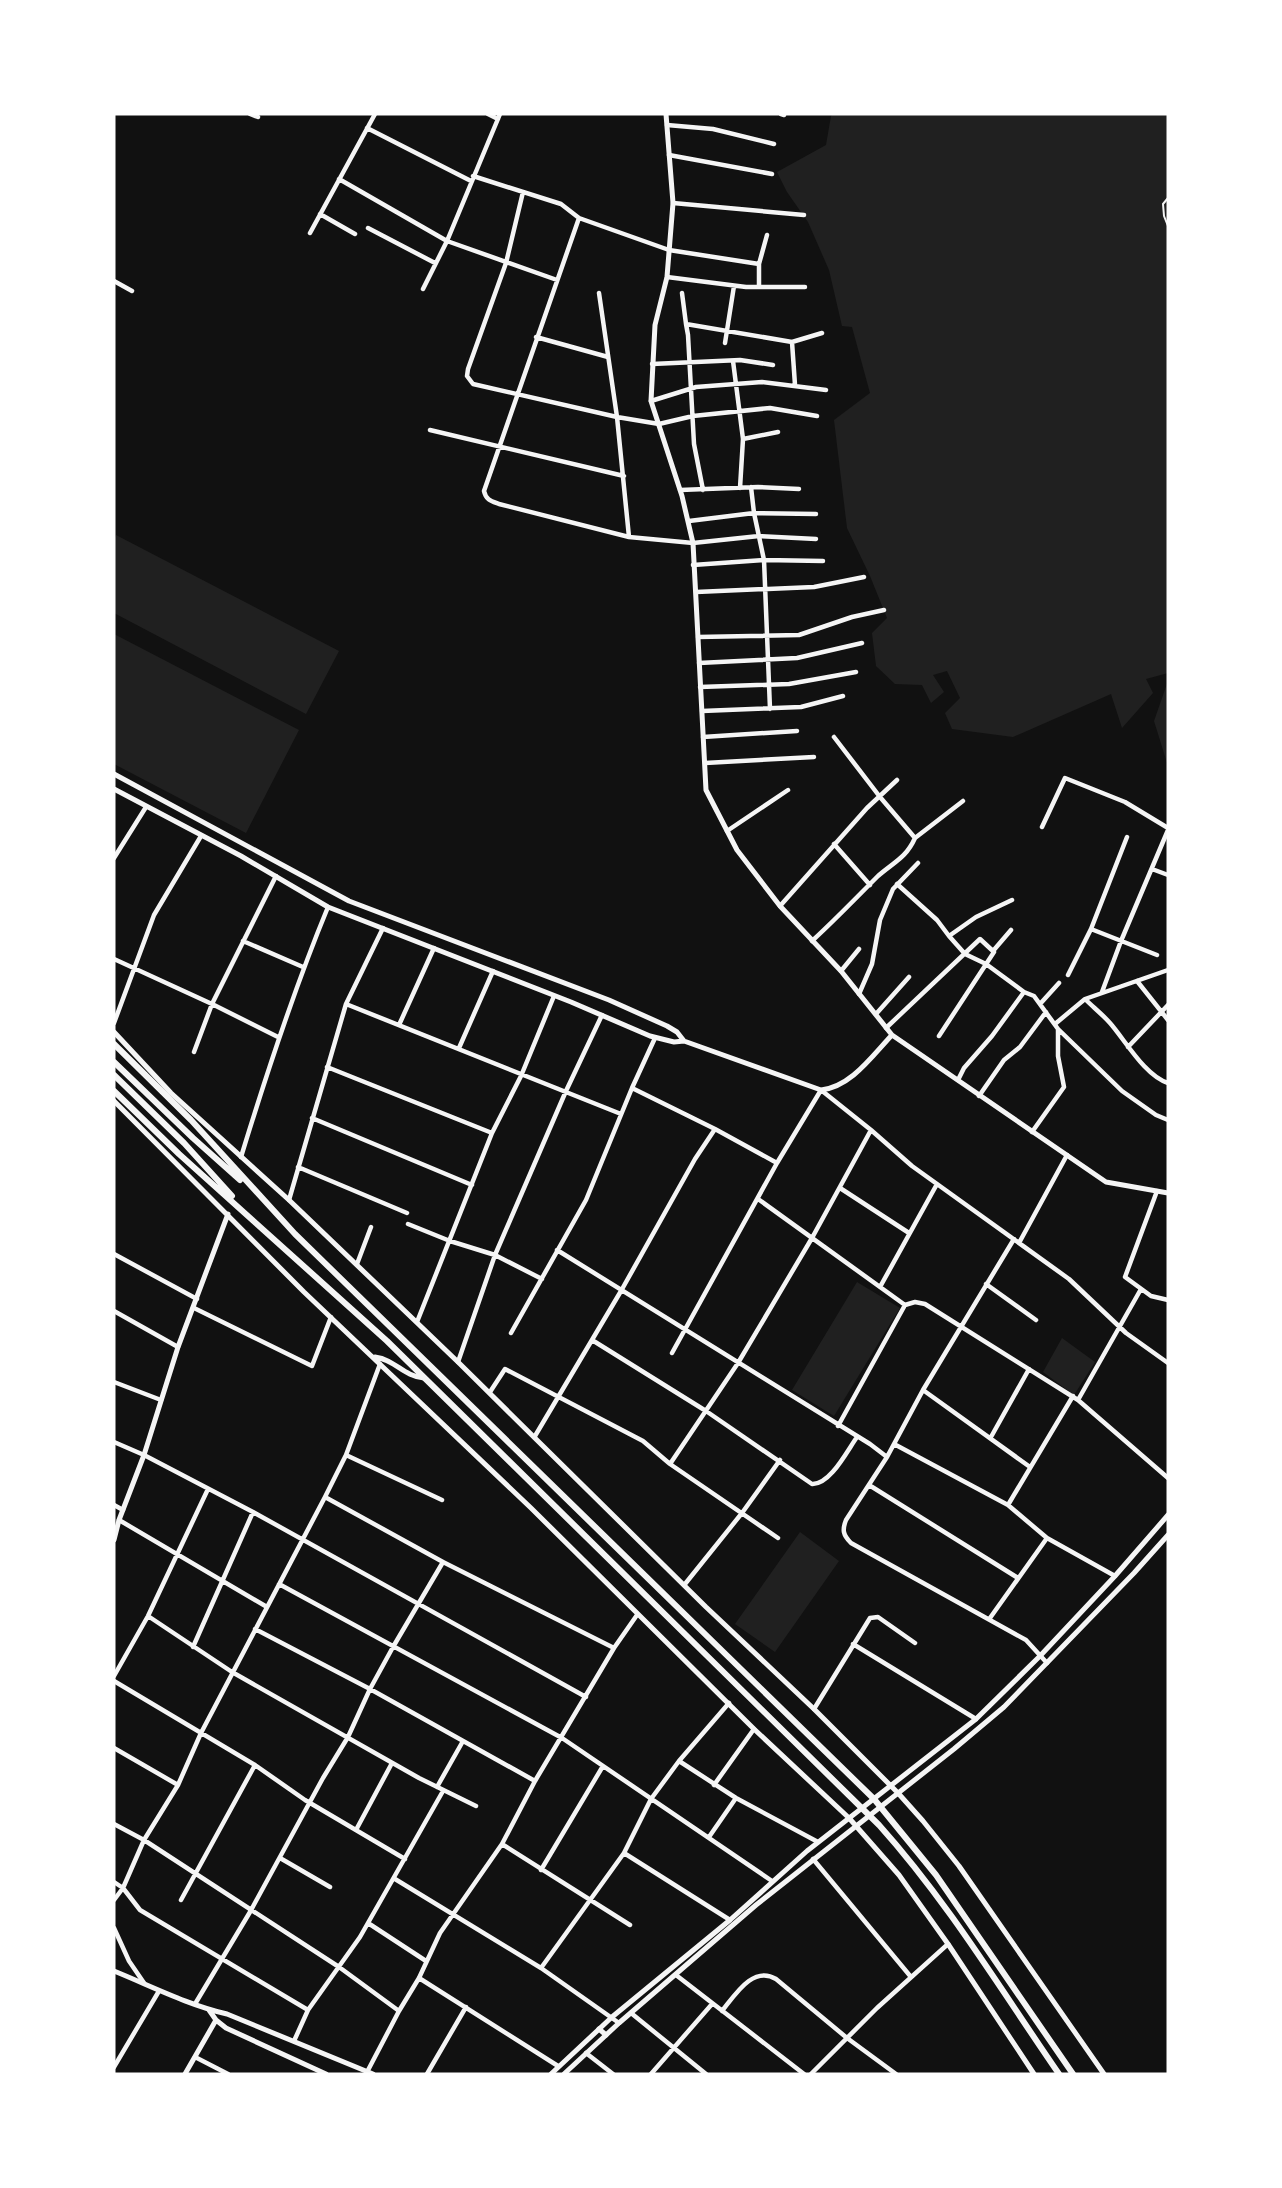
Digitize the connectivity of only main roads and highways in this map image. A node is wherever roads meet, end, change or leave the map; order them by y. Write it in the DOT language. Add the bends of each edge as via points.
graph roads {
  1 [pos="114,1044"];
  2 [pos="114,1062"];
  3 [pos="114,1075"];
  4 [pos="114,1091"];
  5 [pos="261,1199"];
  6 [pos="255,1220"];
  7 [pos="1059,2074"];
  8 [pos="1073,2074"];
  1 -- 5 [label="main road" via="191,1120"];
  2 -- 5 [label="main road"];
  3 -- 6 [label="main road"];
  4 -- 6 [label="main road"];
  5 -- 8 [label="main road" via="874,1800 936,1875"];
  6 -- 7 [label="main road" via="424,1378 869,1815 951,1914"];
}
